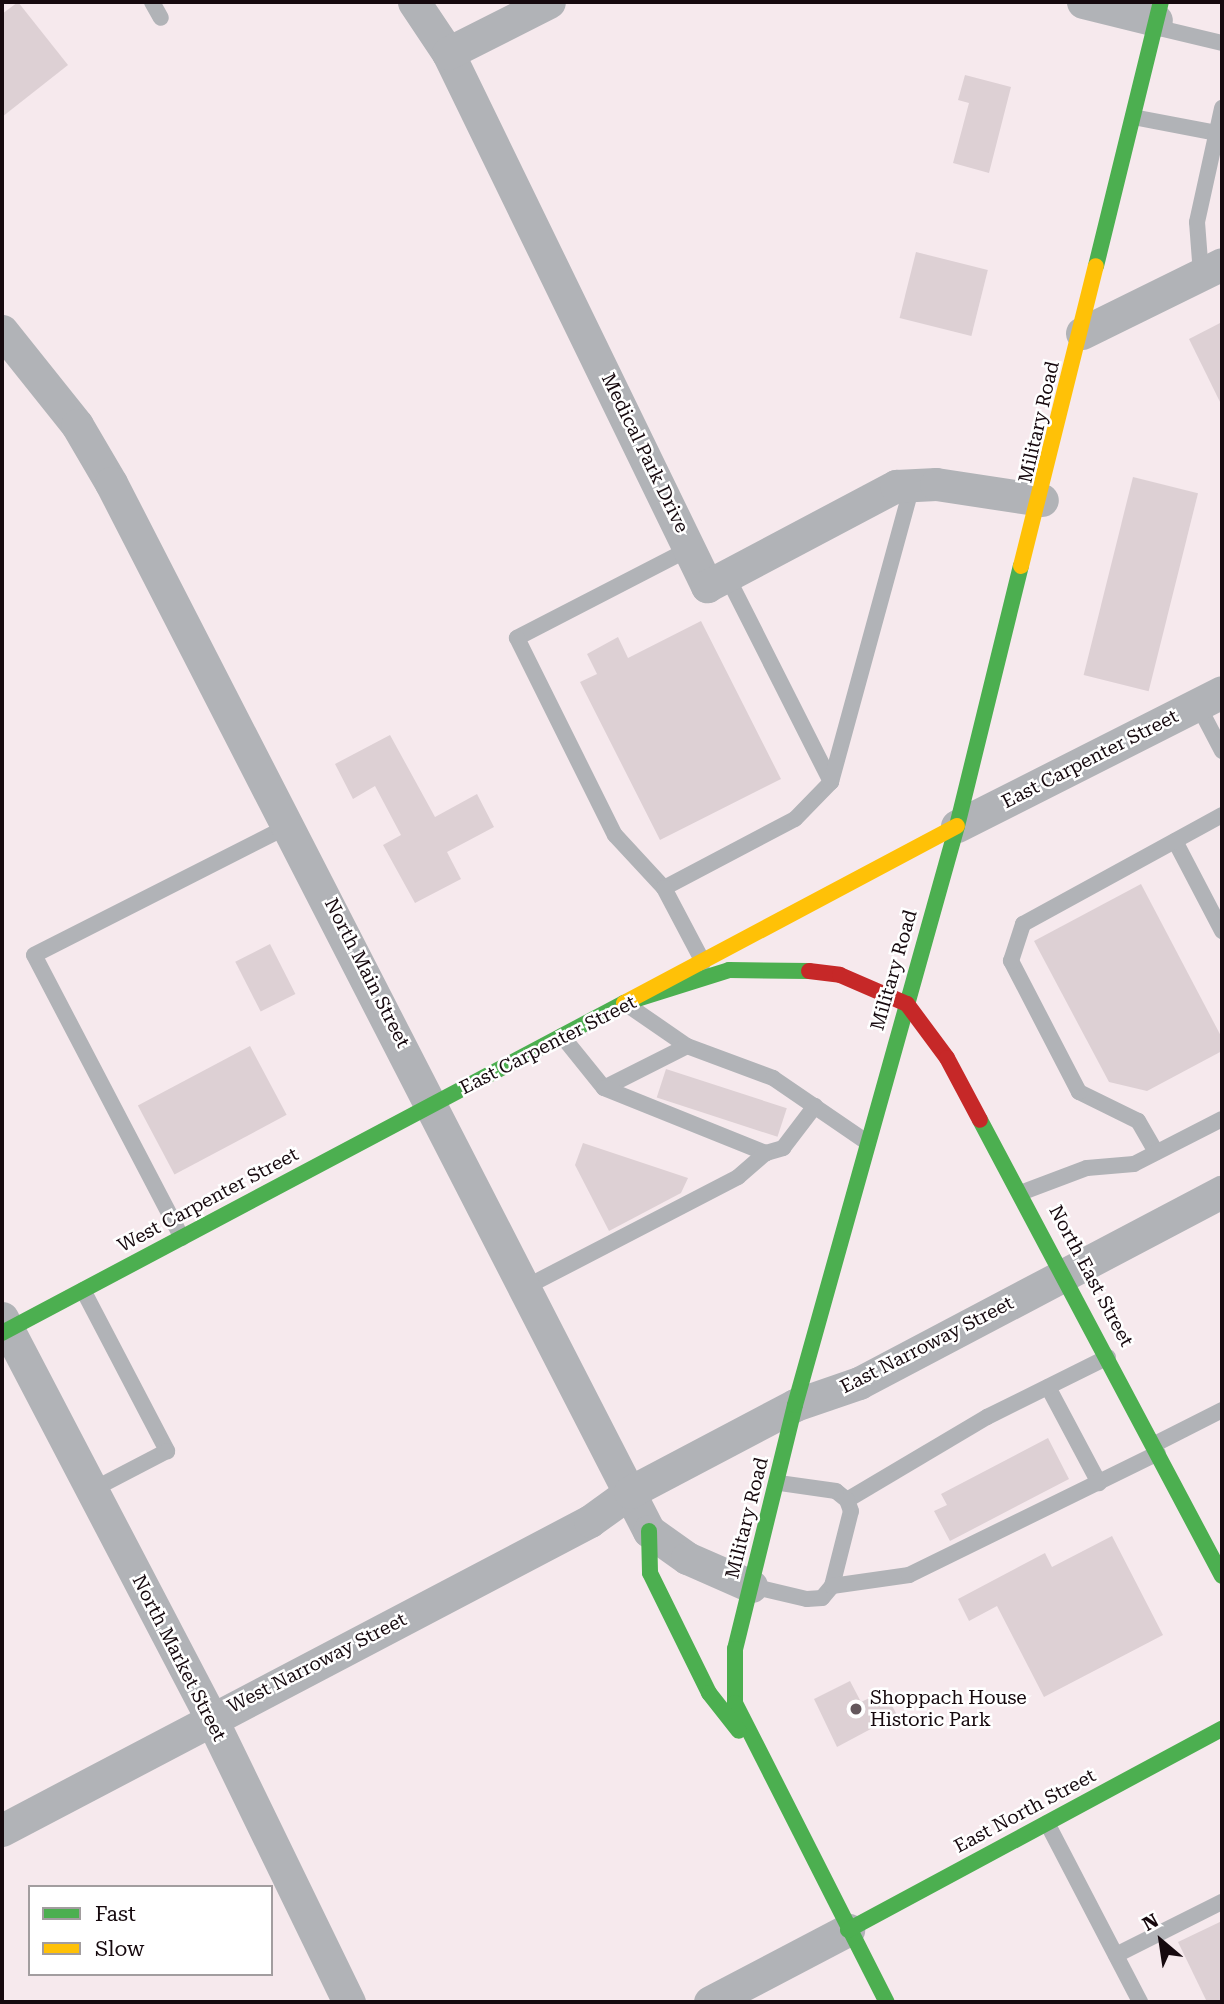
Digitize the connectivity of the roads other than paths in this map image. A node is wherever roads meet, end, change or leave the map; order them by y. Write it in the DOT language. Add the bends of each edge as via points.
graph roads {
  1 [pos="152,2"];
  2 [pos="414,2"];
  3 [pos="549,2"];
  4 [pos="1083,2"];
  5 [pos="1157,16"];
  6 [pos="161,18"];
  7 [pos="1222,43"];
  8 [pos="447,53"];
  9 [pos="1222,108"];
  10 [pos="1133,117"];
  11 [pos="1217,133"];
  12 [pos="1212,269"];
  13 [pos="2,331"];
  14 [pos="1082,333"];
  15 [pos="912,486"];
  16 [pos="1042,500"];
  17 [pos="691,548"];
  18 [pos="727,576"];
  19 [pos="1210,698"];
  20 [pos="1222,751"];
  21 [pos="831,782"];
  22 [pos="1222,815"];
  23 [pos="291,825"];
  24 [pos="957,826"];
  25 [pos="1175,841"];
  26 [pos="664,888"];
  27 [pos="1222,931"];
  28 [pos="703,962"];
  29 [pos="624,1003"];
  30 [pos="907,1004"];
  31 [pos="562,1035"];
  32 [pos="687,1046"];
  33 [pos="604,1088"];
  34 [pos="433,1104"];
  35 [pos="815,1106"];
  36 [pos="1222,1119"];
  37 [pos="868,1143"];
  38 [pos="1156,1152"];
  39 [pos="766,1153"];
  40 [pos="1023,1192"];
  41 [pos="1222,1192"];
  42 [pos="182,1238"];
  43 [pos="1066,1274"];
  44 [pos="526,1287"];
  45 [pos="83,1290"];
  46 [pos="4,1327"];
  47 [pos="1110,1356"];
  48 [pos="1048,1387"];
  49 [pos="795,1405"];
  50 [pos="1222,1410"];
  51 [pos="1157,1448"];
  52 [pos="779,1483"];
  53 [pos="1099,1483"];
  54 [pos="92,1490"];
  55 [pos="629,1492"];
  56 [pos="847,1500"];
  57 [pos="649,1531"];
  58 [pos="1222,1576"];
  59 [pos="751,1586"];
  60 [pos="832,1586"];
  61 [pos="211,1718"];
  62 [pos="1222,1729"];
  63 [pos="753,1749"];
  64 [pos="1047,1823"];
  65 [pos="2,1830"];
  66 [pos="1222,1902"];
  67 [pos="848,1930"];
  68 [pos="1115,1955"];
  69 [pos="349,2002"];
  70 [pos="710,2002"];
  71 [pos="887,2002"];
  72 [pos="1140,2002"];
  1 -- 6 [label="lane"];
  2 -- 8 [label="street, Medical Park Drive"];
  3 -- 8 [label="street"];
  4 -- 5 [label="street"];
  5 -- 7 [label="lane"];
  5 -- 10 [label="main road, Military Road"];
  8 -- 17 [label="street, Medical Park Drive"];
  9 -- 11 [label="lane"];
  10 -- 11 [label="lane"];
  10 -- 14 [label="main road, Military Road"];
  11 -- 12 [label="lane" via="1197,222"];
  12 -- 14 [label="street"];
  13 -- 23 [label="street, North Main Street" via="77,425"];
  14 -- 16 [label="main road, Military Road"];
  15 -- 16 [label="street"];
  15 -- 18 [label="street" via="896,486"];
  15 -- 21 [label="lane"];
  16 -- 24 [label="main road, Military Road"];
  17 -- 18 [label="street, Medical Park Drive" via="707,586"];
  17 -- 26 [label="lane" via="517,638 615,835"];
  18 -- 21 [label="lane"];
  19 -- 20 [label="lane"];
  19 -- 24 [label="street, East Carpenter Street"];
  21 -- 26 [label="lane" via="795,819"];
  22 -- 25 [label="lane"];
  23 -- 34 [label="street, North Main Street"];
  23 -- 42 [label="lane" via="34,956"];
  24 -- 28 [label="main road"];
  24 -- 30 [label="main road, Military Road"];
  25 -- 27 [label="lane"];
  25 -- 38 [label="lane" via="1023,924 1012,961 1079,1093 1138,1121"];
  26 -- 28 [label="lane"];
  28 -- 29 [label="main road"];
  29 -- 30 [label="main road, East Carpenter Street" via="729,970 789,968 840,975"];
  29 -- 31 [label="main road, East Carpenter Street"];
  29 -- 32 [label="lane"];
  30 -- 37 [label="main road, Military Road"];
  30 -- 40 [label="main road, North East Street" via="947,1058"];
  31 -- 33 [label="lane"];
  31 -- 34 [label="main road, East Carpenter Street"];
  32 -- 33 [label="lane"];
  32 -- 35 [label="lane" via="773,1078"];
  33 -- 39 [label="lane"];
  34 -- 42 [label="main road, West Carpenter Street"];
  34 -- 44 [label="street, North Main Street"];
  35 -- 37 [label="lane"];
  35 -- 39 [label="lane" via="783,1148"];
  36 -- 38 [label="lane"];
  37 -- 49 [label="main road, Military Road"];
  38 -- 40 [label="lane"];
  39 -- 44 [label="lane" via="738,1177"];
  40 -- 43 [label="main road, North East Street"];
  41 -- 43 [label="street, East Narroway Street"];
  42 -- 45 [label="main road, West Carpenter Street"];
  43 -- 47 [label="main road, North East Street"];
  43 -- 49 [label="street, East Narroway Street" via="859,1383"];
  44 -- 55 [label="street, North Main Street"];
  45 -- 46 [label="main road, West Carpenter Street"];
  45 -- 54 [label="lane" via="167,1451"];
  46 -- 54 [label="street, North Market Street"];
  47 -- 48 [label="lane"];
  47 -- 51 [label="main road, North East Street"];
  48 -- 53 [label="lane"];
  48 -- 56 [label="lane"];
  49 -- 52 [label="main road, Military Road"];
  49 -- 55 [label="street, East Narroway Street"];
  50 -- 51 [label="lane"];
  51 -- 53 [label="lane"];
  51 -- 58 [label="main road, North East Street"];
  52 -- 56 [label="lane" via="836,1491"];
  52 -- 59 [label="main road, Military Road"];
  53 -- 60 [label="lane" via="909,1575"];
  54 -- 61 [label="street, North Market Street"];
  55 -- 57 [label="street, North Main Street"];
  55 -- 61 [label="street, West Narroway Street" via="590,1521"];
  56 -- 60 [label="lane" via="851,1511"];
  57 -- 59 [label="street, North Main Street" via="687,1558"];
  57 -- 63 [label="main road" via="650,1573 709,1693"];
  59 -- 60 [label="lane" via="807,1600 822,1598"];
  59 -- 63 [label="main road, Military Road" via="735,1649 735,1703"];
  61 -- 65 [label="street, West Narroway Street"];
  61 -- 69 [label="street, North Market Street"];
  62 -- 64 [label="main road, East North Street"];
  63 -- 67 [label="main road, Military Road"];
  64 -- 67 [label="main road, East North Street"];
  64 -- 68 [label="lane"];
  66 -- 68 [label="lane"];
  67 -- 70 [label="street"];
  67 -- 71 [label="main road"];
  68 -- 72 [label="lane"];
}
